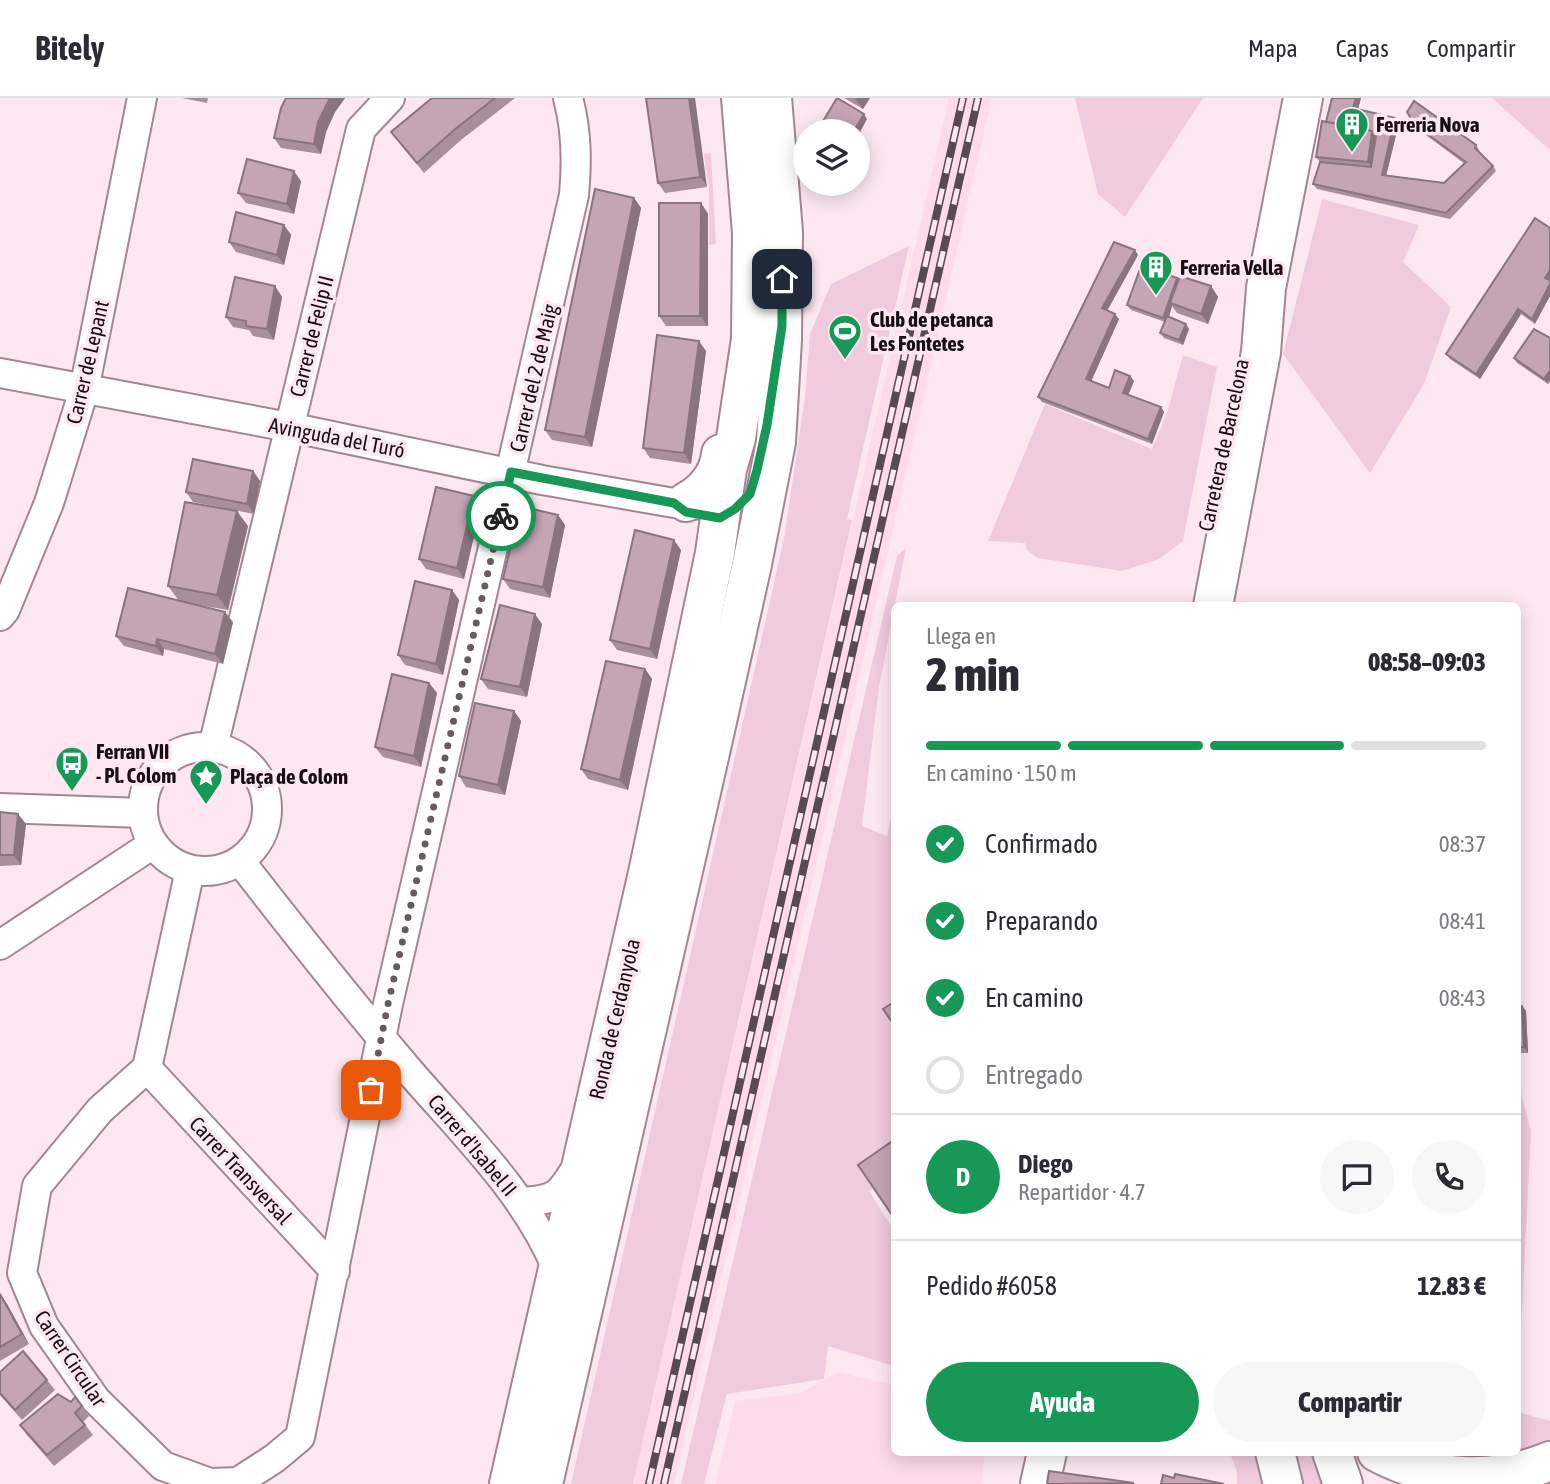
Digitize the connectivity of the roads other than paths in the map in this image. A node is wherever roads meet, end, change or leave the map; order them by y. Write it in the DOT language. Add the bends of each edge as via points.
graph roads {
  1 [pos="142,98"];
  2 [pos="390,98"];
  3 [pos="568,98"];
  4 [pos="741,98"];
  5 [pos="772,98"];
  6 [pos="1303,98"];
  7 [pos="1266,288"];
  8 [pos="767,332"];
  9 [pos="0,373"];
  10 [pos="84,390"];
  11 [pos="289,427"];
  12 [pos="511,472"];
  13 [pos="705,515"];
  14 [pos="1197,602"];
  15 [pos="1198,602"];
  16 [pos="0,616"];
  17 [pos="213,747"];
  18 [pos="711,748"];
  19 [pos="0,808"];
  20 [pos="143,813"];
  21 [pos="153,844"];
  22 [pos="240,861"];
  23 [pos="190,870"];
  24 [pos="0,945"];
  25 [pos="382,1038"];
  26 [pos="146,1068"];
  27 [pos="582,1157"];
  28 [pos="521,1202"];
  29 [pos="557,1269"];
  30 [pos="335,1271"];
  31 [pos="1021,1456"];
  32 [pos="1045,1456"];
  33 [pos="1276,1456"];
  34 [pos="1333,1456"];
  35 [pos="1386,1456"];
  36 [pos="1550,1461"];
  37 [pos="238,1483"];
  38 [pos="509,1484"];
  39 [pos="543,1484"];
  40 [pos="1016,1484"];
  41 [pos="1040,1484"];
  42 [pos="1283,1484"];
  43 [pos="1343,1484"];
  1 -- 10 [label="street, Carrer de Lepant"];
  2 -- 11 [label="street, Carrer de Felip II" via="361,130"];
  3 -- 12 [label="street, Carrer del 2 de Maig" via="576,133 574,195"];
  4 -- 8 [label="main road, Ronda de Cerdanyola" via="752,233"];
  5 -- 8 [label="main road, Ronda de Cerdanyola" via="783,232"];
  6 -- 7 [label="main road, Carretera de Barcelona"];
  7 -- 14 [label="main road, Carretera de Barcelona" via="1248,328"];
  7 -- 15 [label="main road, Carretera de Barcelona" via="1264,331 1235,494 1224,513"];
  8 -- 13 [label="main road, Ronda de Cerdanyola" via="767,425 750,494"];
  8 -- 18 [label="main road, Ronda de Cerdanyola" via="776,442"];
  9 -- 10 [label="street, Avinguda del Turó"];
  10 -- 11 [label="street, Avinguda del Turó"];
  10 -- 16 [label="street, Carrer de Lepant" via="49,503"];
  11 -- 12 [label="street, Avinguda del Turó"];
  11 -- 17 [label="street, Carrer de Felip II"];
  12 -- 13 [label="street, Avinguda del Turó"];
  12 -- 25 [label="street, Carrer del 2 de Maig"];
  13 -- 18 [label="main road, Ronda de Cerdanyola" via="732,520 741,544 706,706"];
  13 -- 27 [label="main road, Ronda de Cerdanyola" via="648,873"];
  17 -- 20 [label="street" via="177,753 163,764 151,778"];
  17 -- 22 [label="street" via="234,754 251,767 263,785 265,827 256,846"];
  18 -- 39 [label="main road, Ronda de Cerdanyola"];
  19 -- 20 [label="street"];
  20 -- 21 [label="street"];
  21 -- 23 [label="street" via="169,860"];
  21 -- 24 [label="street"];
  22 -- 23 [label="street" via="225,869"];
  22 -- 25 [label="street, Carrer d'Isabel II"];
  23 -- 26 [label="street"];
  25 -- 28 [label="street, Carrer d'Isabel II"];
  25 -- 30 [label="street, Carrer del 2 de Maig"];
  26 -- 30 [label="street, Carrer Transversal"];
  26 -- 37 [label="street, Carrer Circular" via="100,1110 37,1186 22,1273 44,1326 96,1400 163,1466 211,1483"];
  27 -- 28 [label="street, Carrer d'Isabel II" via="563,1190 540,1201"];
  27 -- 29 [label="main road, Ronda de Cerdanyola"];
  28 -- 29 [label="street"];
  29 -- 38 [label="main road, Ronda de Cerdanyola"];
  30 -- 37 [label="street, Carrer Circular" via="300,1437"];
  31 -- 40 [label="main road"];
  32 -- 41 [label="main road"];
  33 -- 42 [label="main road"];
  34 -- 43 [label="main road"];
  35 -- 36 [label="main road" via="1409,1467 1457,1476 1499,1475"];
}
